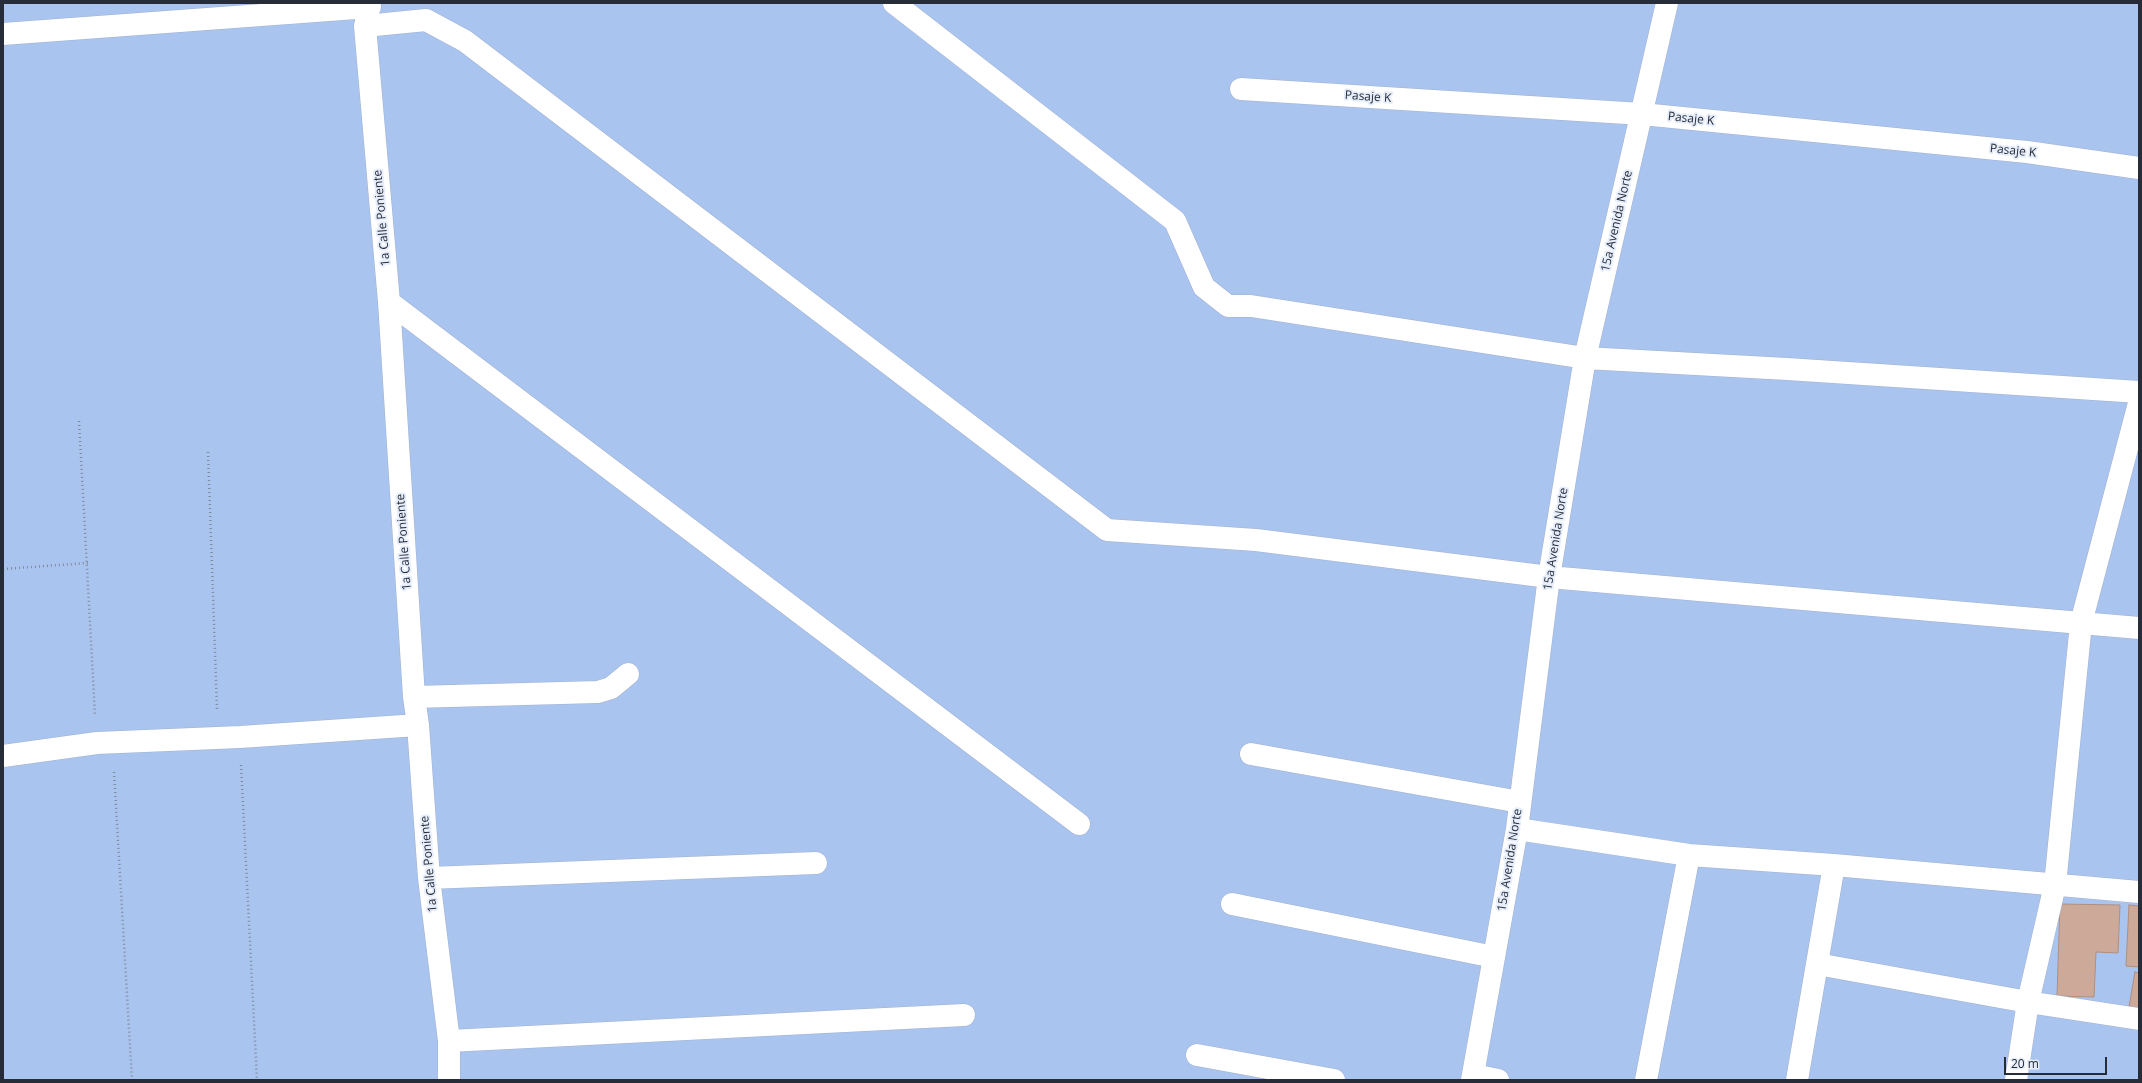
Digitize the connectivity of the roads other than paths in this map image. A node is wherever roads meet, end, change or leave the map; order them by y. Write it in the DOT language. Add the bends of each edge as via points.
graph roads {
  1 [pos="894,3"];
  2 [pos="1667,3"];
  3 [pos="369,12"];
  4 [pos="3,34"];
  5 [pos="1241,89"];
  6 [pos="1642,114"];
  7 [pos="2139,168"];
  8 [pos="389,302"];
  9 [pos="1585,358"];
  10 [pos="2139,392"];
  11 [pos="2139,403"];
  12 [pos="1549,577"];
  13 [pos="2081,623"];
  14 [pos="2139,628"];
  15 [pos="628,674"];
  16 [pos="414,697"];
  17 [pos="418,725"];
  18 [pos="1251,754"];
  19 [pos="3,756"];
  20 [pos="1520,802"];
  21 [pos="1079,824"];
  22 [pos="1517,829"];
  23 [pos="1689,856"];
  24 [pos="816,864"];
  25 [pos="1834,865"];
  26 [pos="428,878"];
  27 [pos="2055,885"];
  28 [pos="2139,892"];
  29 [pos="1232,904"];
  30 [pos="1494,957"];
  31 [pos="1817,964"];
  32 [pos="2028,1002"];
  33 [pos="964,1014"];
  34 [pos="2139,1019"];
  35 [pos="449,1041"];
  36 [pos="1197,1055"];
  37 [pos="1473,1078"];
  38 [pos="449,1080"];
  39 [pos="1334,1080"];
  40 [pos="1498,1080"];
  41 [pos="1646,1080"];
  42 [pos="1797,1080"];
  43 [pos="2016,1080"];
  1 -- 9 [label="street" via="1175,222 1204,287 1228,306 1251,306"];
  2 -- 6 [label="street, 15a Avenida Norte"];
  3 -- 4 [label="street"];
  3 -- 8 [label="street, 1a Calle Poniente"];
  3 -- 12 [label="street" via="426,20 466,41 1106,530 1256,540"];
  5 -- 6 [label="street, Pasaje K"];
  6 -- 7 [label="street, Pasaje K" via="2027,152"];
  6 -- 9 [label="street, 15a Avenida Norte"];
  8 -- 16 [label="street, 1a Calle Poniente"];
  8 -- 21 [label="street"];
  9 -- 10 [label="street" via="1787,368"];
  9 -- 12 [label="street, 15a Avenida Norte"];
  11 -- 13 [label="street"];
  12 -- 13 [label="street"];
  12 -- 20 [label="street, 15a Avenida Norte"];
  13 -- 14 [label="street"];
  13 -- 27 [label="street"];
  15 -- 16 [label="street" via="612,688 598,692"];
  16 -- 17 [label="street, 1a Calle Poniente"];
  17 -- 19 [label="street" via="105,743"];
  17 -- 26 [label="street, 1a Calle Poniente"];
  18 -- 20 [label="street"];
  20 -- 22 [label="street, 15a Avenida Norte"];
  22 -- 23 [label="street"];
  22 -- 30 [label="street, 15a Avenida Norte"];
  23 -- 25 [label="street"];
  23 -- 41 [label="street"];
  24 -- 26 [label="street"];
  25 -- 27 [label="street"];
  25 -- 31 [label="street"];
  26 -- 35 [label="street, 1a Calle Poniente"];
  27 -- 28 [label="street"];
  27 -- 32 [label="street"];
  29 -- 30 [label="street"];
  30 -- 37 [label="street, 15a Avenida Norte"];
  31 -- 32 [label="street"];
  31 -- 42 [label="street"];
  32 -- 34 [label="street"];
  32 -- 43 [label="street"];
  33 -- 35 [label="street"];
  35 -- 38 [label="street, 1a Calle Poniente"];
  36 -- 39 [label="street"];
  37 -- 40 [label="street"];
}
